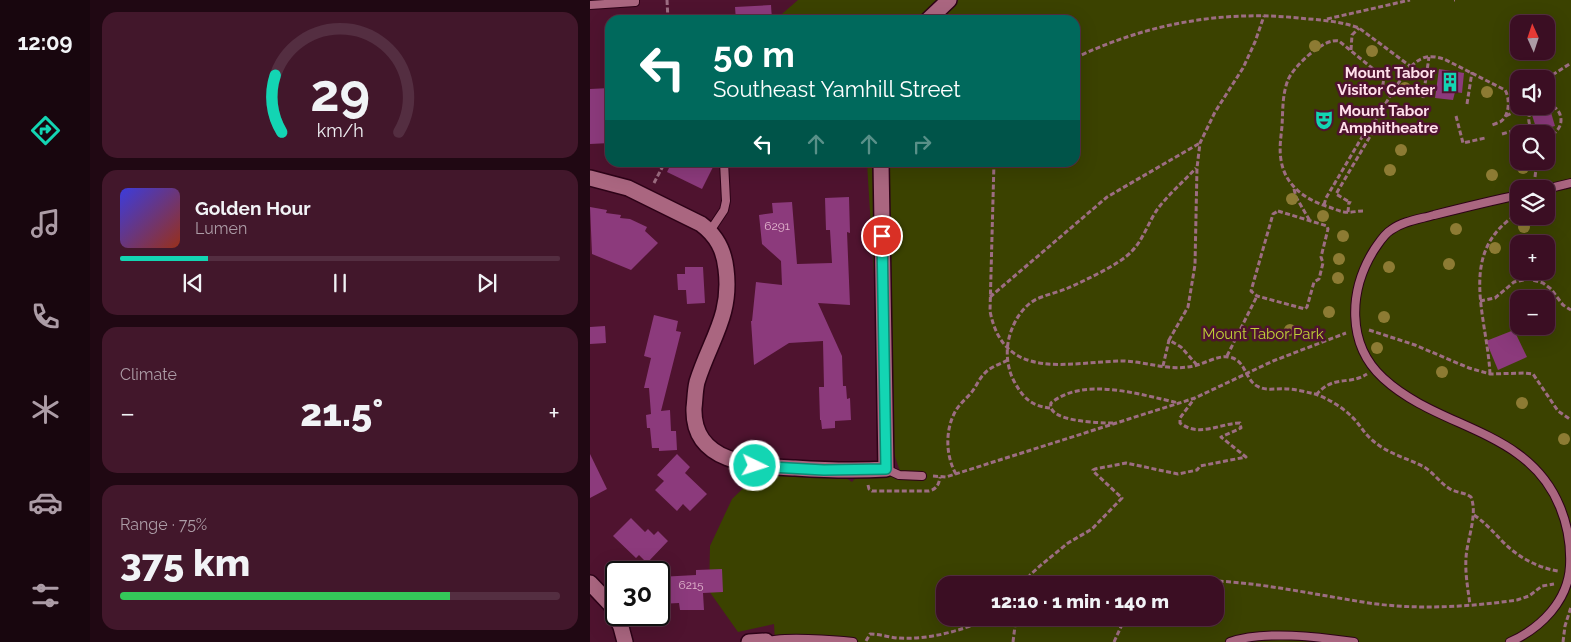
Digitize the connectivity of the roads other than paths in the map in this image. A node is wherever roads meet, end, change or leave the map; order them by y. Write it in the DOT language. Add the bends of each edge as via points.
graph roads {
  1 [pos="635,0"];
  2 [pos="949,0"];
  3 [pos="590,5"];
  4 [pos="933,15"];
  5 [pos="724,167"];
  6 [pos="881,167"];
  7 [pos="590,178"];
  8 [pos="1571,183"];
  9 [pos="1555,187"];
  10 [pos="1510,197"];
  11 [pos="710,231"];
  12 [pos="886,469"];
  13 [pos="922,476"];
  14 [pos="590,583"];
  15 [pos="766,641"];
  16 [pos="625,642"];
  17 [pos="749,642"];
  18 [pos="854,642"];
  19 [pos="1230,642"];
  20 [pos="1354,642"];
  21 [pos="1510,642"];
  1 -- 3 [label="lane"];
  2 -- 4 [label="street"];
  5 -- 11 [label="lane" via="724,210"];
  6 -- 12 [label="street"];
  7 -- 11 [label="street" via="628,188"];
  8 -- 9 [label="lane"];
  10 -- 21 [label="lane" via="1390,230 1362,272 1355,302 1357,329 1373,368 1394,388 1424,406 1510,447 1539,472 1557,500 1570,547 1570,573 1566,586 1558,603 1542,621"];
  11 -- 12 [label="street" via="725,259 727,296 722,322 695,391 695,424 702,439 717,453 755,466"];
  12 -- 13 [label="lane" via="899,475"];
  14 -- 16 [label="street" via="610,605"];
  15 -- 17 [label="street"];
  15 -- 18 [label="lane"];
  19 -- 20 [label="lane" via="1271,635"];
}
